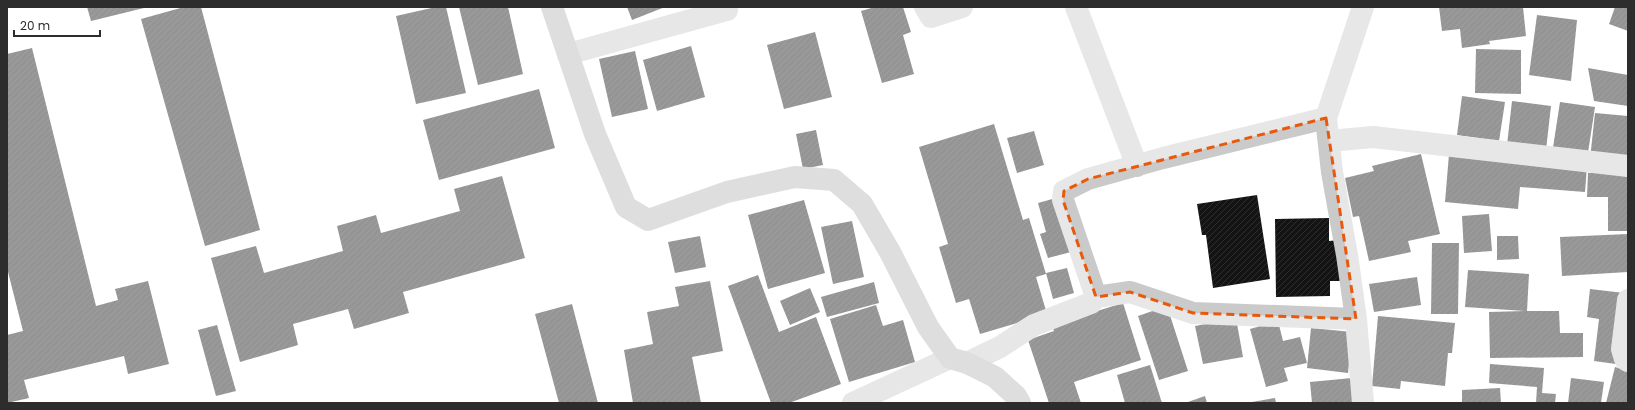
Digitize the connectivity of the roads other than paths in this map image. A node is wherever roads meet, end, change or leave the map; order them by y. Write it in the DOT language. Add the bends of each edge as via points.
graph roads {
  1 [pos="552,7"];
  2 [pos="925,7"];
  3 [pos="962,7"];
  4 [pos="1076,7"];
  5 [pos="1363,7"];
  6 [pos="727,10"];
  7 [pos="568,54"];
  8 [pos="1326,118"];
  9 [pos="1329,141"];
  10 [pos="1137,166"];
  11 [pos="1628,166"];
  12 [pos="1096,297"];
  13 [pos="1628,300"];
  14 [pos="1356,319"];
  15 [pos="959,361"];
  16 [pos="1628,361"];
  17 [pos="853,403"];
  18 [pos="1020,403"];
  19 [pos="1363,403"];
  1 -- 7 [label="street"];
  2 -- 3 [label="street" via="931,17"];
  4 -- 10 [label="street"];
  5 -- 8 [label="street"];
  6 -- 7 [label="street"];
  7 -- 15 [label="street" via="594,134 626,207 648,220 727,192 795,177 834,180 862,204 928,327"];
  8 -- 9 [label="street"];
  8 -- 10 [label="street"];
  9 -- 11 [label="street" via="1374,137"];
  9 -- 14 [label="street"];
  10 -- 12 [label="street" via="1088,179 1064,191 1063,200"];
  12 -- 14 [label="street" via="1130,292 1193,313"];
  12 -- 15 [label="street" via="1091,303 1034,325 1000,347"];
  13 -- 16 [label="street" via="1622,349"];
  14 -- 19 [label="street"];
  15 -- 17 [label="street"];
  15 -- 18 [label="street" via="995,377"];
}
